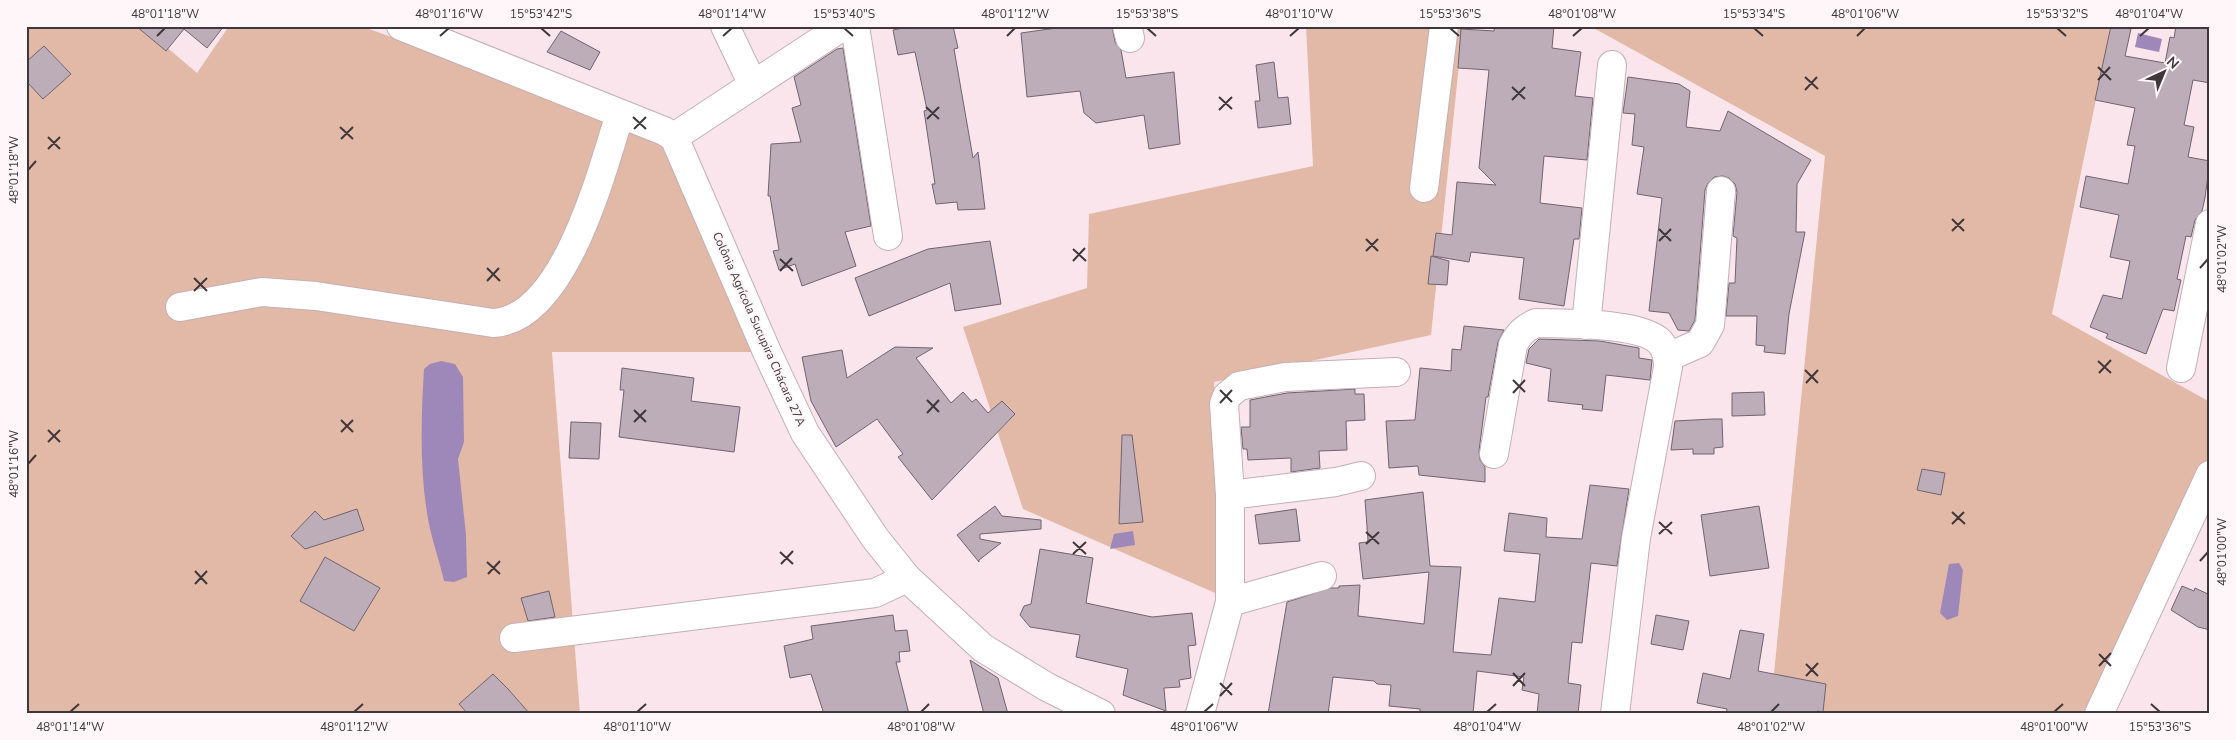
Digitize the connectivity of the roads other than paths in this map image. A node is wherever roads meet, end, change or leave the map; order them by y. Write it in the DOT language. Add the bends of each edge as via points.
graph roads {
  1 [pos="401,26"];
  2 [pos="725,26"];
  3 [pos="843,26"];
  4 [pos="855,26"];
  5 [pos="1444,26"];
  6 [pos="1612,65"];
  7 [pos="753,85"];
  8 [pos="620,114"];
  9 [pos="674,137"];
  10 [pos="1424,188"];
  11 [pos="1721,191"];
  12 [pos="2210,224"];
  13 [pos="888,236"];
  14 [pos="180,306"];
  15 [pos="1586,325"];
  16 [pos="1668,357"];
  17 [pos="2181,368"];
  18 [pos="1396,372"];
  19 [pos="1494,454"];
  20 [pos="2210,475"];
  21 [pos="1361,476"];
  22 [pos="1230,495"];
  23 [pos="1322,576"];
  24 [pos="907,578"];
  25 [pos="1230,602"];
  26 [pos="514,638"];
  27 [pos="1101,714"];
  28 [pos="1200,714"];
  29 [pos="1615,714"];
  30 [pos="2099,714"];
  1 -- 8 [label="street"];
  2 -- 7 [label="street"];
  3 -- 7 [label="street"];
  4 -- 13 [label="street"];
  5 -- 10 [label="street"];
  6 -- 15 [label="street"];
  7 -- 9 [label="street"];
  8 -- 9 [label="street"];
  8 -- 14 [label="street" via="588,212 560,273 538,299 512,320 493,323 316,296 262,292"];
  9 -- 24 [label="street, Colônia Agrícola Sucupira Chácara 27A" via="767,352 806,433 875,538"];
  11 -- 16 [label="street" via="1710,325 1700,343"];
  12 -- 17 [label="street"];
  15 -- 16 [label="street" via="1636,329 1661,343"];
  15 -- 19 [label="street" via="1536,323 1518,334 1513,344"];
  16 -- 29 [label="street" via="1633,558"];
  18 -- 22 [label="street" via="1285,377 1232,390 1224,404"];
  20 -- 30 [label="street"];
  21 -- 22 [label="street"];
  22 -- 25 [label="street"];
  23 -- 25 [label="street"];
  24 -- 26 [label="street" via="875,593"];
  24 -- 27 [label="street, Colônia Agrícola Sucupira Chácara 27A" via="983,648 1047,687"];
  25 -- 28 [label="street"];
}
